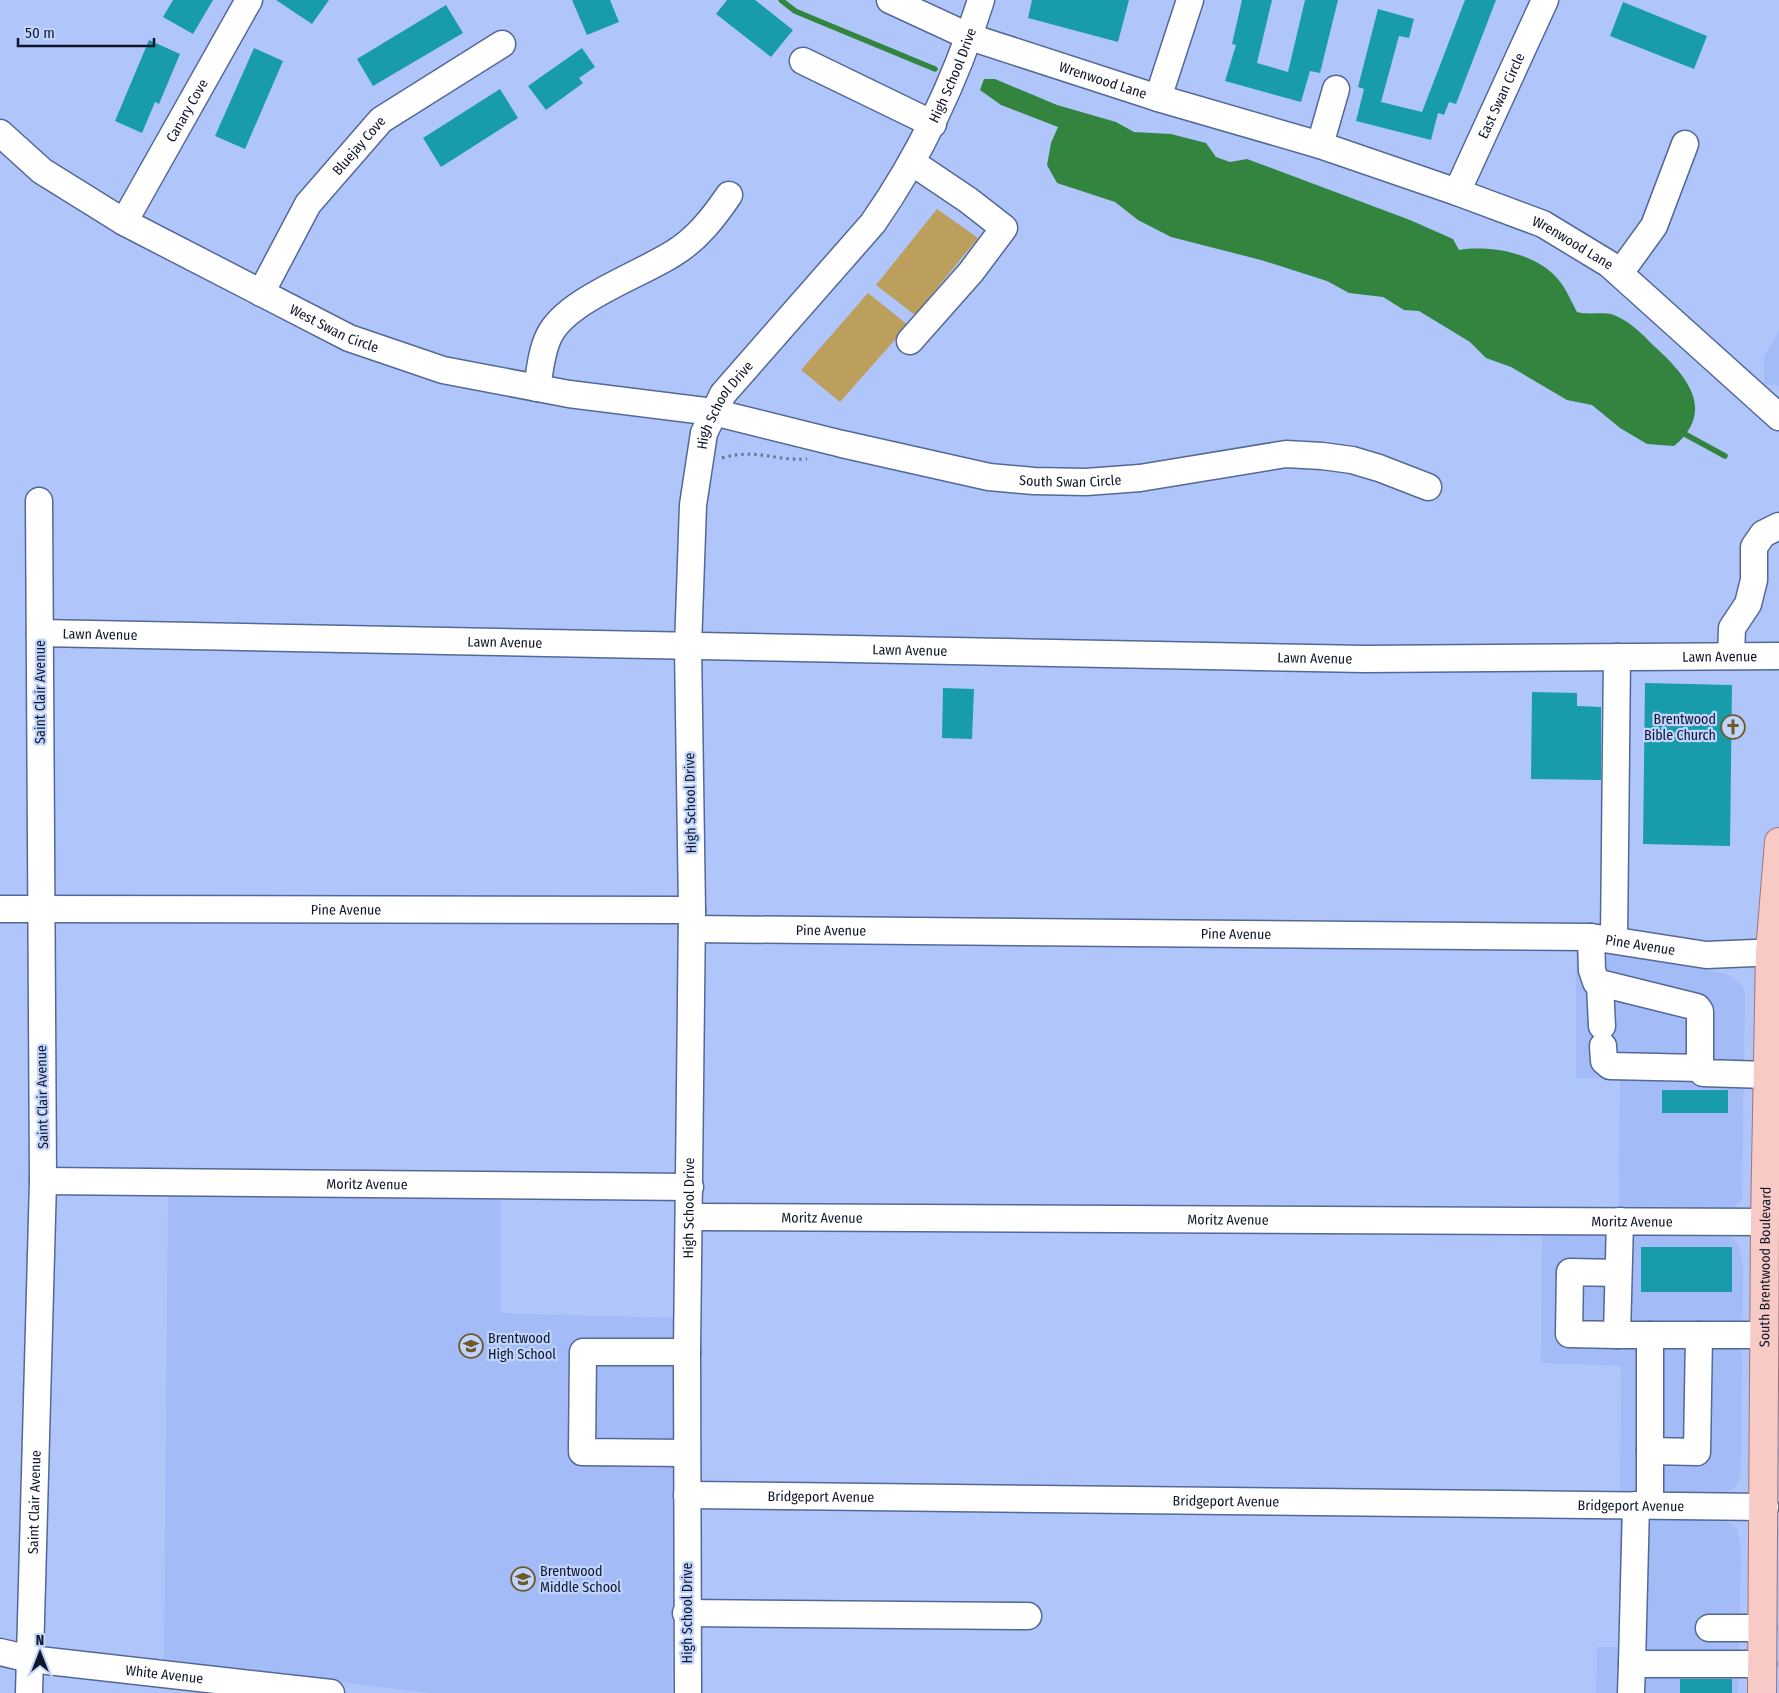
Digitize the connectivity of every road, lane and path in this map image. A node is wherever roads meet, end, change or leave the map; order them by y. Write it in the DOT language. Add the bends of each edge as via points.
graph roads {
  1 [pos="249,0"];
  2 [pos="890,0"];
  3 [pos="981,0"];
  4 [pos="1190,0"];
  5 [pos="1545,0"];
  6 [pos="970,37"];
  7 [pos="502,44"];
  8 [pos="803,61"];
  9 [pos="1336,89"];
  10 [pos="1158,98"];
  11 [pos="934,124"];
  12 [pos="0,133"];
  13 [pos="1685,144"];
  14 [pos="1320,145"];
  15 [pos="913,163"];
  16 [pos="1457,192"];
  17 [pos="729,195"];
  18 [pos="124,222"];
  19 [pos="1620,273"];
  20 [pos="261,293"];
  21 [pos="910,341"];
  22 [pos="537,388"];
  23 [pos="713,412"];
  24 [pos="1779,417"];
  25 [pos="809,459"];
  26 [pos="699,464"];
  27 [pos="1428,487"];
  28 [pos="39,501"];
  29 [pos="1779,526"];
  30 [pos="40,633"];
  31 [pos="688,647"];
  32 [pos="1731,656"];
  33 [pos="1779,656"];
  34 [pos="1617,657"];
  35 [pos="1779,842"];
  36 [pos="0,909"];
  37 [pos="40,910"];
  38 [pos="692,919"];
  39 [pos="1602,939"];
  40 [pos="1774,952"];
  41 [pos="1600,984"];
  42 [pos="1700,1068"];
  43 [pos="1772,1092"];
  44 [pos="1773,1180"];
  45 [pos="43,1181"];
  46 [pos="690,1187"];
  47 [pos="690,1217"];
  48 [pos="1620,1221"];
  49 [pos="1765,1222"];
  50 [pos="1772,1255"];
  51 [pos="1618,1273"];
  52 [pos="1772,1295"];
  53 [pos="1617,1335"];
  54 [pos="1650,1335"];
  55 [pos="1699,1335"];
  56 [pos="1765,1335"];
  57 [pos="687,1352"];
  58 [pos="1650,1451"];
  59 [pos="687,1453"];
  60 [pos="687,1495"];
  61 [pos="1643,1505"];
  62 [pos="1765,1507"];
  63 [pos="1772,1564"];
  64 [pos="686,1613"];
  65 [pos="1028,1616"];
  66 [pos="1709,1628"];
  67 [pos="1763,1628"];
  68 [pos="0,1652"];
  69 [pos="30,1659"];
  70 [pos="1632,1664"];
  71 [pos="1762,1664"];
  72 [pos="29,1693"];
  73 [pos="330,1693"];
  74 [pos="688,1693"];
  75 [pos="1631,1693"];
  76 [pos="1762,1693"];
  1 -- 18 [label="street, Canary Cove"];
  2 -- 6 [label="street, Wrenwood Lane"];
  3 -- 6 [label="street, High School Drive"];
  4 -- 10 [label="street"];
  5 -- 16 [label="street, East Swan Circle"];
  6 -- 10 [label="street, Wrenwood Lane"];
  6 -- 11 [label="street, High School Drive"];
  7 -- 20 [label="street, Bluejay Cove" via="381,120 308,204"];
  8 -- 11 [label="street"];
  9 -- 14 [label="street"];
  10 -- 14 [label="street, Wrenwood Lane"];
  11 -- 15 [label="street, High School Drive"];
  12 -- 18 [label="street, West Swan Circle" via="42,171"];
  13 -- 19 [label="street" via="1654,226"];
  14 -- 16 [label="street, Wrenwood Lane"];
  15 -- 21 [label="street" via="1004,228 971,272"];
  15 -- 23 [label="street, High School Drive" via="873,223 723,394"];
  16 -- 19 [label="street, Wrenwood Lane" via="1542,224"];
  17 -- 22 [label="street" via="697,234 676,252 606,288 564,316 549,335"];
  18 -- 20 [label="street, West Swan Circle"];
  19 -- 24 [label="street, Wrenwood Lane"];
  20 -- 22 [label="street, West Swan Circle" via="349,338 434,367"];
  22 -- 23 [label="street, West Swan Circle"];
  23 -- 26 [label="street, High School Drive" via="704,433"];
  23 -- 27 [label="street, South Swan Circle" via="988,476 1034,481 1140,478 1286,454 1352,460"];
  25 -- 26 [label="path" via="786,460 749,453"];
  26 -- 31 [label="street, High School Drive" via="693,505"];
  28 -- 30 [label="street, Saint Clair Avenue"];
  29 -- 32 [label="street" via="1764,534 1754,547 1754,580 1748,604 1732,628"];
  30 -- 31 [label="street, Lawn Avenue"];
  30 -- 37 [label="street, Saint Clair Avenue"];
  31 -- 34 [label="street, Lawn Avenue" via="1364,659"];
  31 -- 38 [label="street, High School Drive"];
  32 -- 33 [label="street, Lawn Avenue"];
  32 -- 34 [label="street, Lawn Avenue"];
  34 -- 39 [label="street"];
  35 -- 40 [label="main road, South Brentwood Boulevard"];
  36 -- 37 [label="street, Pine Avenue"];
  37 -- 38 [label="street, Pine Avenue"];
  37 -- 45 [label="street, Saint Clair Avenue"];
  38 -- 39 [label="street, Pine Avenue"];
  38 -- 46 [label="street, High School Drive"];
  39 -- 40 [label="street, Pine Avenue" via="1706,955"];
  39 -- 41 [label="street" via="1592,970"];
  40 -- 43 [label="main road, South Brentwood Boulevard"];
  41 -- 42 [label="street" via="1697,1007 1700,1011"];
  41 -- 42 [label="street" via="1604,1061 1610,1066"];
  42 -- 43 [label="street" via="1703,1073"];
  43 -- 44 [label="main road, South Brentwood Boulevard"];
  44 -- 49 [label="main road, South Brentwood Boulevard"];
  45 -- 46 [label="street, Moritz Avenue"];
  45 -- 69 [label="street, Saint Clair Avenue"];
  46 -- 47 [label="street, High School Drive"];
  47 -- 48 [label="street, Moritz Avenue"];
  47 -- 57 [label="street, High School Drive"];
  48 -- 49 [label="street, Moritz Avenue"];
  48 -- 51 [label="street"];
  49 -- 50 [label="main road, South Brentwood Boulevard"];
  50 -- 52 [label="main road, South Brentwood Boulevard"];
  51 -- 53 [label="street"];
  51 -- 53 [label="street" via="1570,1272 1569,1334"];
  52 -- 56 [label="main road, South Brentwood Boulevard"];
  53 -- 54 [label="street"];
  54 -- 55 [label="street"];
  54 -- 58 [label="street"];
  55 -- 56 [label="street"];
  55 -- 58 [label="street" via="1698,1452"];
  56 -- 62 [label="main road, South Brentwood Boulevard"];
  57 -- 59 [label="street, High School Drive"];
  57 -- 59 [label="street" via="583,1352 582,1452"];
  58 -- 61 [label="street"];
  59 -- 60 [label="street, High School Drive"];
  60 -- 61 [label="street, Bridgeport Avenue"];
  60 -- 64 [label="street, High School Drive"];
  61 -- 62 [label="street, Bridgeport Avenue"];
  61 -- 70 [label="street"];
  62 -- 63 [label="main road, South Brentwood Boulevard"];
  63 -- 67 [label="main road, South Brentwood Boulevard"];
  64 -- 65 [label="street"];
  64 -- 74 [label="street, High School Drive"];
  66 -- 67 [label="street"];
  67 -- 71 [label="main road, South Brentwood Boulevard"];
  68 -- 69 [label="street, White Avenue"];
  69 -- 72 [label="street, Saint Clair Avenue"];
  69 -- 73 [label="street, White Avenue"];
  70 -- 71 [label="street"];
  70 -- 75 [label="street"];
  71 -- 76 [label="main road, South Brentwood Boulevard"];
}
